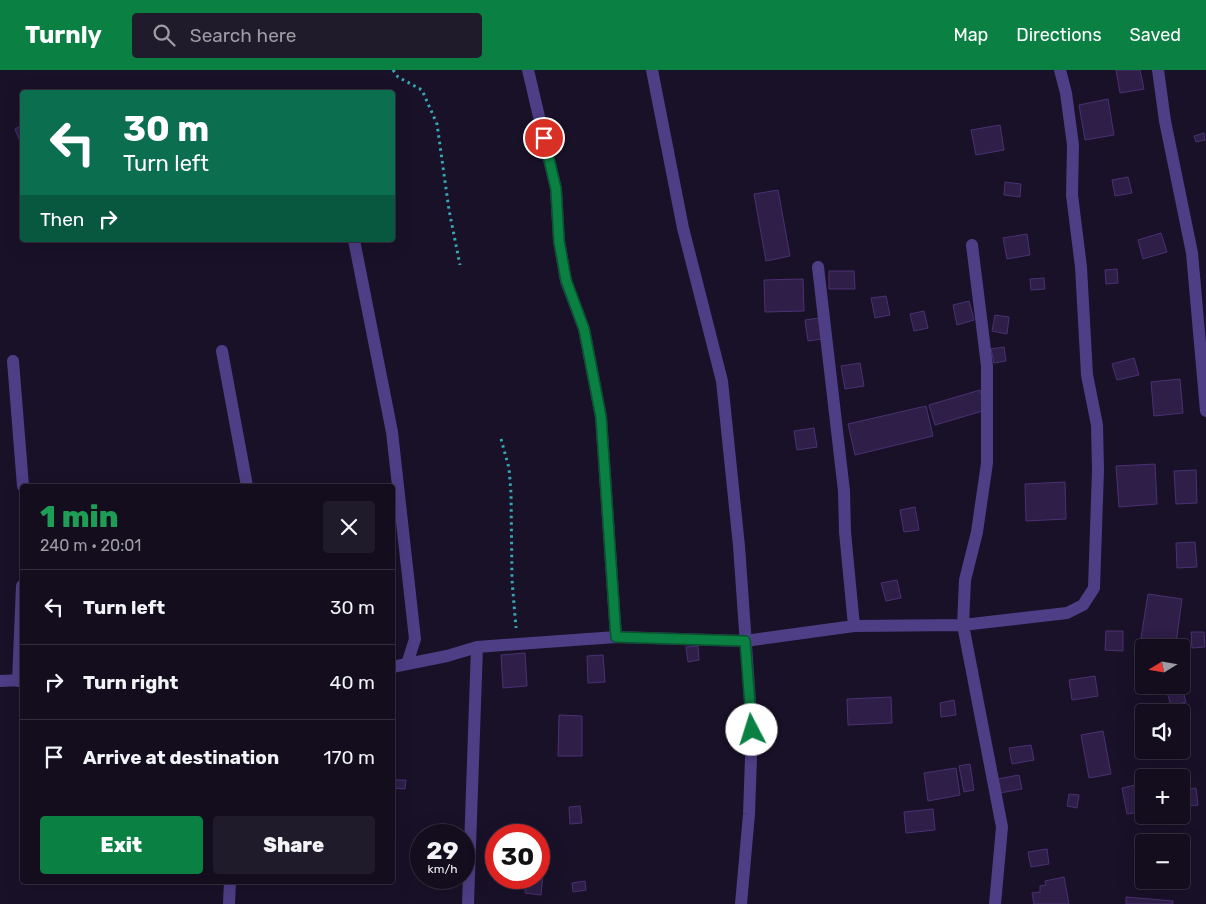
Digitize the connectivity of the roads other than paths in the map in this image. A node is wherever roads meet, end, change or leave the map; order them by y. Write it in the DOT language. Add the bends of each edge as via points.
graph roads {
  1 [pos="528,70"];
  2 [pos="652,70"];
  3 [pos="1060,70"];
  4 [pos="1158,70"];
  5 [pos="354,242"];
  6 [pos="972,245"];
  7 [pos="818,267"];
  8 [pos="222,351"];
  9 [pos="13,361"];
  10 [pos="1206,411"];
  11 [pos="23,484"];
  12 [pos="247,484"];
  13 [pos="963,625"];
  14 [pos="854,626"];
  15 [pos="616,637"];
  16 [pos="745,641"];
  17 [pos="477,647"];
  18 [pos="408,664"];
  19 [pos="395,666"];
  20 [pos="20,680"];
  21 [pos="0,681"];
  22 [pos="230,884"];
  23 [pos="229,904"];
  24 [pos="468,904"];
  25 [pos="740,904"];
  26 [pos="996,904"];
  1 -- 15 [label="street" via="556,189 559,241 566,280 584,329 601,417"];
  2 -- 16 [label="street" via="683,228 722,381"];
  3 -- 13 [label="street" via="1073,144 1072,195 1081,267 1087,374 1097,425 1094,588 1083,605 1067,613"];
  4 -- 10 [label="street" via="1192,253"];
  5 -- 18 [label="street" via="392,432 415,639"];
  6 -- 13 [label="street" via="986,366 987,463 977,532 965,580"];
  7 -- 14 [label="street" via="844,492"];
  8 -- 12 [label="street"];
  9 -- 11 [label="street"];
  13 -- 14 [label="street"];
  13 -- 26 [label="street" via="1002,827"];
  14 -- 16 [label="street"];
  15 -- 16 [label="street"];
  15 -- 17 [label="street"];
  16 -- 25 [label="street" via="752,730"];
  17 -- 18 [label="street"];
  17 -- 24 [label="street"];
  18 -- 19 [label="street"];
  20 -- 21 [label="street"];
  22 -- 23 [label="street"];
}
